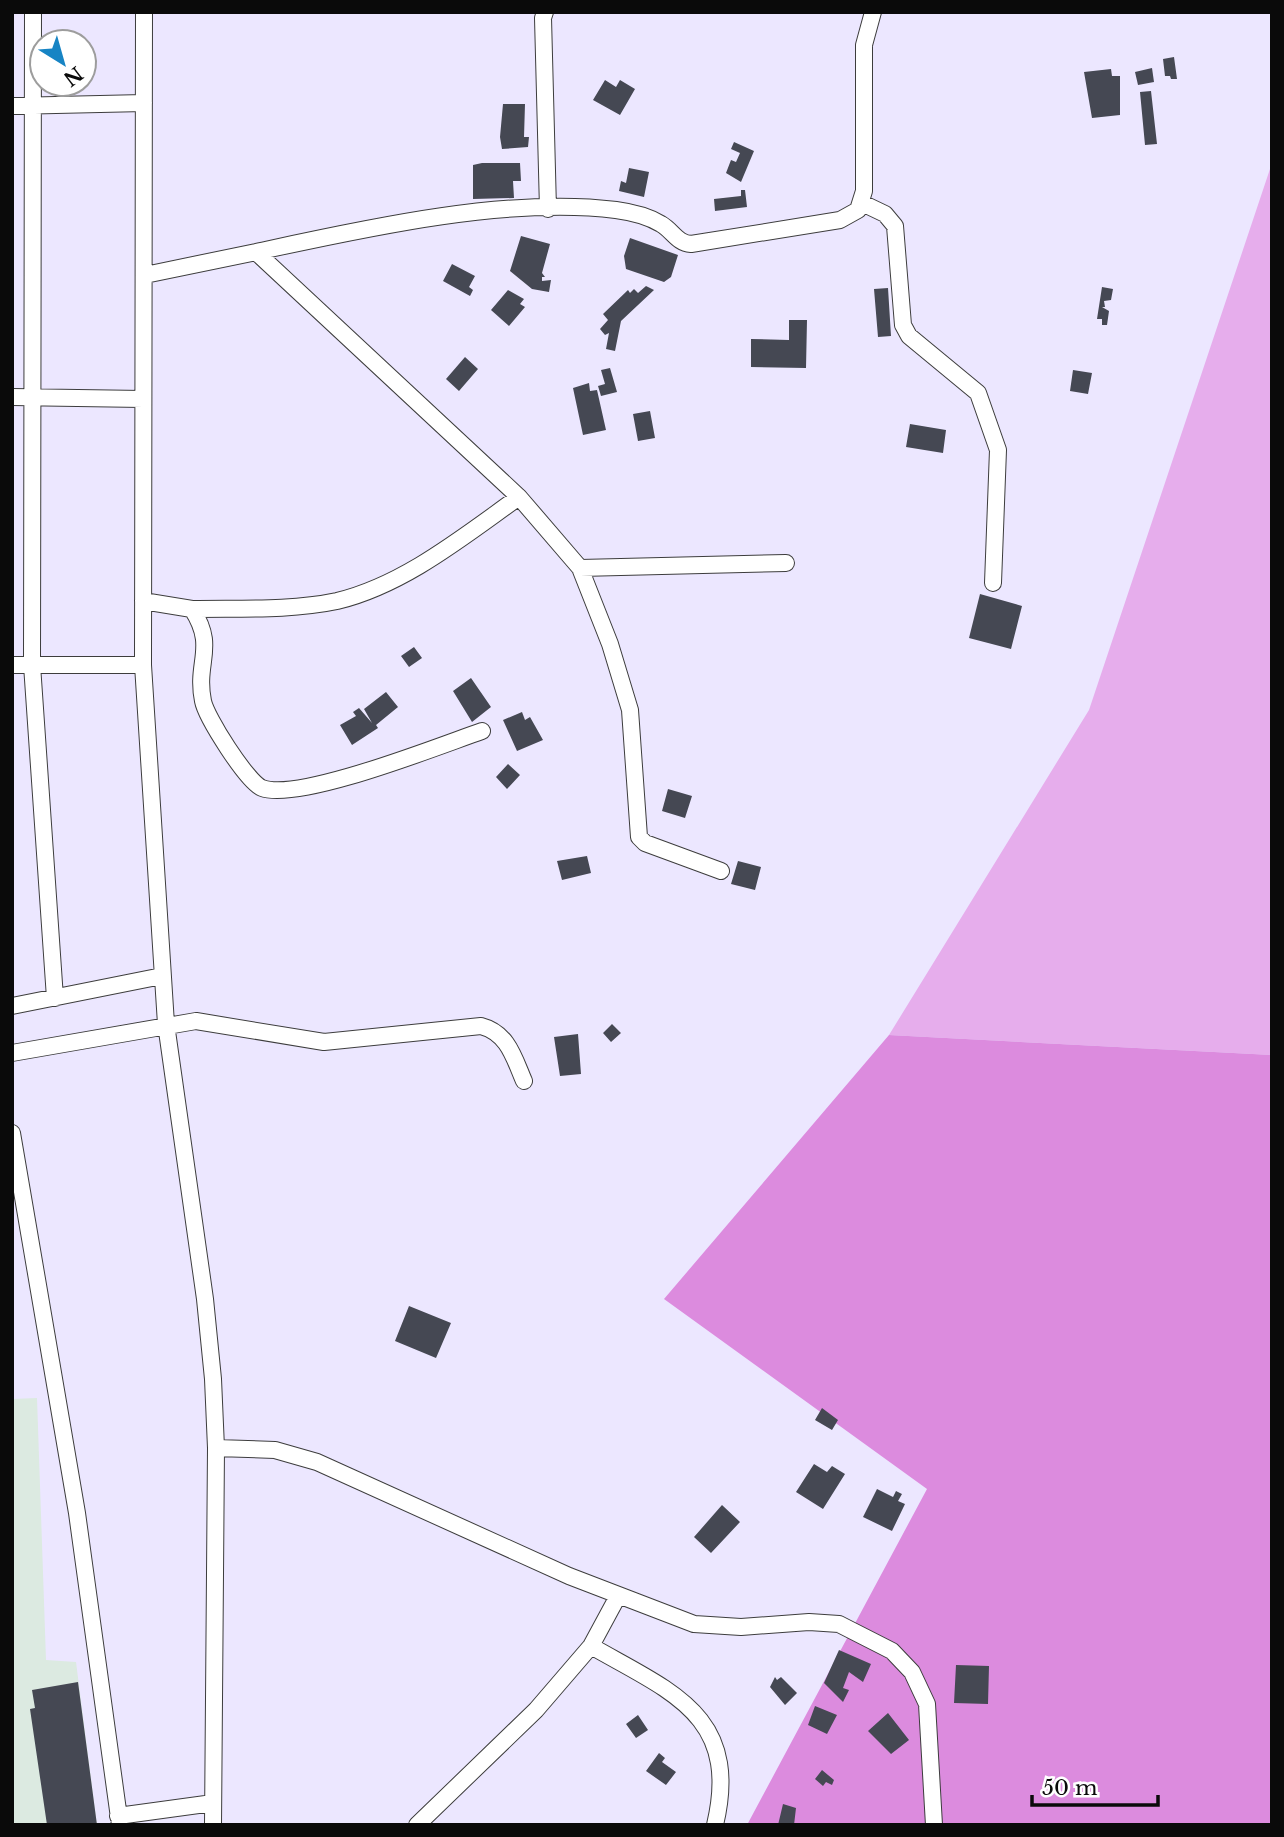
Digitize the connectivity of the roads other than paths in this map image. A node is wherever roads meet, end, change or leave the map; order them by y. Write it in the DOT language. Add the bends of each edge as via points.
graph roads {
  1 [pos="33,12"];
  2 [pos="144,12"];
  3 [pos="545,12"];
  4 [pos="873,12"];
  5 [pos="144,103"];
  6 [pos="12,106"];
  7 [pos="33,106"];
  8 [pos="862,204"];
  9 [pos="548,209"];
  10 [pos="256,252"];
  11 [pos="145,275"];
  12 [pos="12,397"];
  13 [pos="34,397"];
  14 [pos="143,399"];
  15 [pos="519,497"];
  16 [pos="786,563"];
  17 [pos="580,568"];
  18 [pos="993,583"];
  19 [pos="143,601"];
  20 [pos="192,608"];
  21 [pos="12,665"];
  22 [pos="32,665"];
  23 [pos="143,666"];
  24 [pos="482,731"];
  25 [pos="721,871"];
  26 [pos="162,976"];
  27 [pos="55,998"];
  28 [pos="12,1006"];
  29 [pos="166,1024"];
  30 [pos="12,1053"];
  31 [pos="524,1081"];
  32 [pos="12,1133"];
  33 [pos="216,1448"];
  34 [pos="618,1596"];
  35 [pos="590,1646"];
  36 [pos="213,1803"];
  37 [pos="119,1820"];
  38 [pos="213,1825"];
  39 [pos="417,1825"];
  40 [pos="715,1825"];
  41 [pos="934,1825"];
  1 -- 7 [label="street"];
  2 -- 5 [label="street"];
  3 -- 9 [label="street"];
  4 -- 8 [label="street" via="864,45"];
  5 -- 7 [label="street"];
  5 -- 11 [label="street"];
  6 -- 7 [label="street"];
  7 -- 13 [label="street"];
  8 -- 9 [label="street" via="840,220 691,244 682,243 645,216 592,208"];
  8 -- 18 [label="street" via="886,214 895,226 903,326 978,393 994,434 998,450"];
  9 -- 10 [label="street" via="505,210 343,233"];
  10 -- 11 [label="street"];
  10 -- 15 [label="street"];
  11 -- 14 [label="street"];
  12 -- 13 [label="street"];
  13 -- 14 [label="street"];
  13 -- 22 [label="street"];
  14 -- 19 [label="street"];
  15 -- 17 [label="street"];
  15 -- 20 [label="street" via="452,545 395,578 338,600 293,607"];
  16 -- 17 [label="street"];
  17 -- 25 [label="street" via="630,710 639,837"];
  19 -- 20 [label="street"];
  19 -- 23 [label="street"];
  20 -- 24 [label="street" via="204,627 206,642 203,701 250,779 261,787 288,788 359,775"];
  21 -- 22 [label="street"];
  22 -- 23 [label="street"];
  22 -- 27 [label="street"];
  23 -- 26 [label="street"];
  26 -- 27 [label="street"];
  26 -- 29 [label="street"];
  27 -- 28 [label="street"];
  29 -- 30 [label="street"];
  29 -- 31 [label="street" via="205,1021 324,1042 481,1026 507,1043"];
  29 -- 33 [label="street" via="210,1340"];
  32 -- 37 [label="street" via="77,1513"];
  33 -- 34 [label="street" via="275,1450 317,1462"];
  33 -- 36 [label="street"];
  34 -- 35 [label="street"];
  34 -- 41 [label="street" via="709,1627 839,1624 892,1651 912,1672 927,1704"];
  35 -- 39 [label="street" via="536,1710"];
  35 -- 40 [label="street" via="681,1697 696,1713 721,1767 723,1786"];
  36 -- 37 [label="street"];
  36 -- 38 [label="street"];
}
